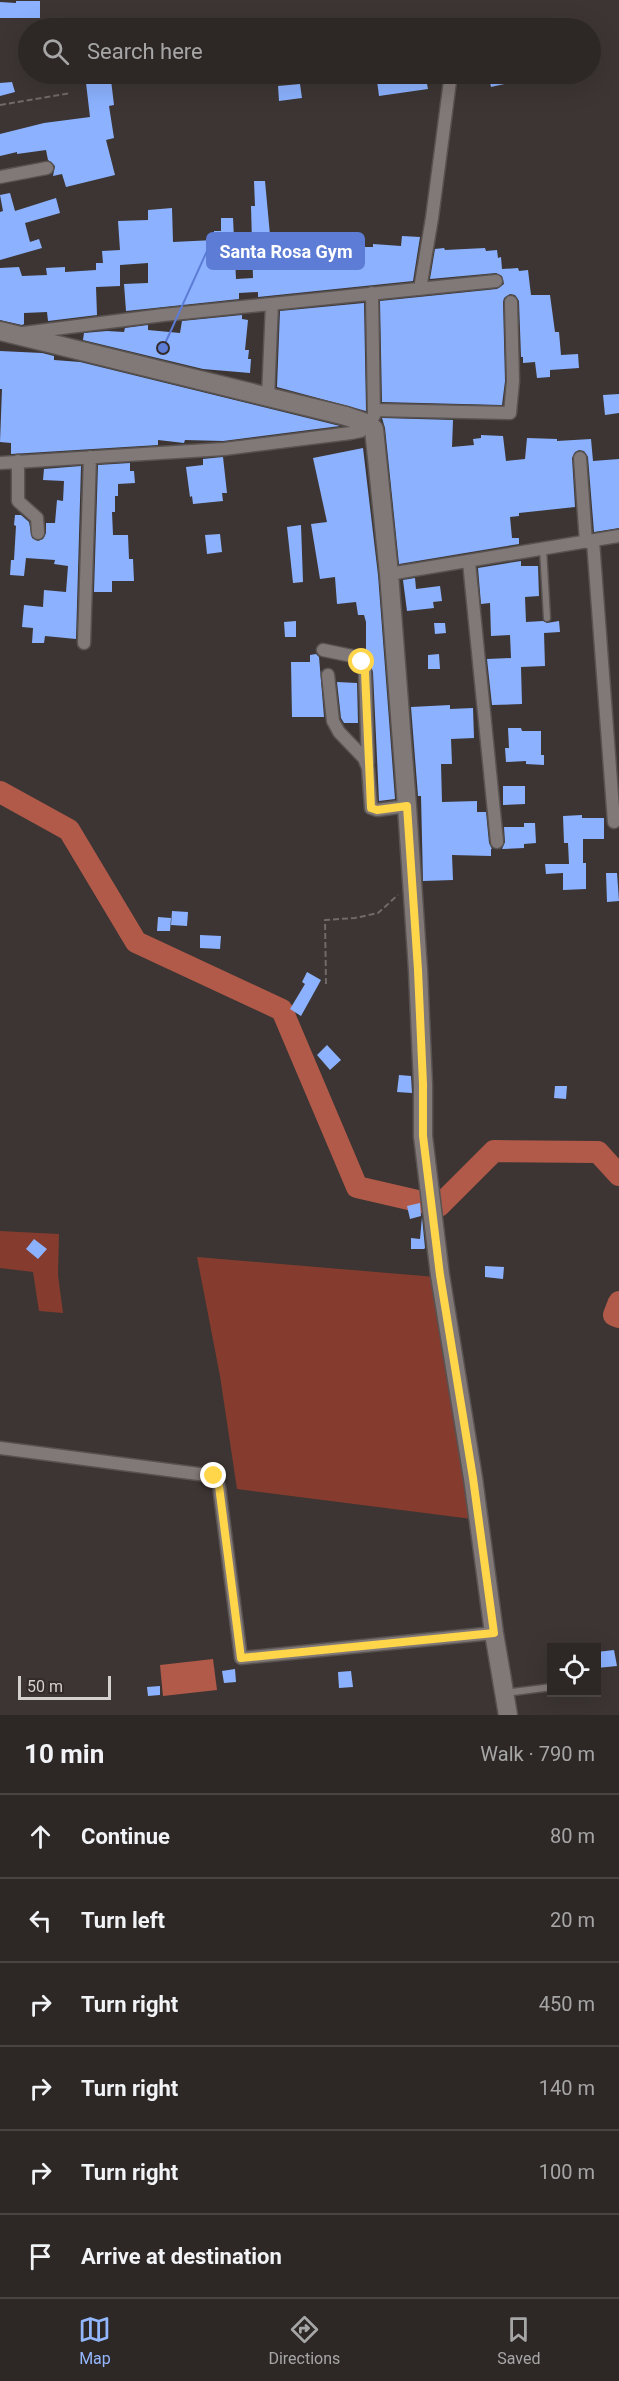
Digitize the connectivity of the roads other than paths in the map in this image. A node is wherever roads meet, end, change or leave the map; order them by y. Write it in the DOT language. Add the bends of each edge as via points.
graph roads {
  1 [pos="450,84"];
  2 [pos="47,168"];
  3 [pos="0,177"];
  4 [pos="496,281"];
  5 [pos="420,289"];
  6 [pos="372,293"];
  7 [pos="512,302"];
  8 [pos="272,304"];
  9 [pos="6,333"];
  10 [pos="268,397"];
  11 [pos="372,421"];
  12 [pos="90,457"];
  13 [pos="580,458"];
  14 [pos="18,461"];
  15 [pos="0,463"];
  16 [pos="38,533"];
  17 [pos="619,536"];
  18 [pos="589,542"];
  19 [pos="543,549"];
  20 [pos="469,562"];
  21 [pos="389,574"];
  22 [pos="547,618"];
  23 [pos="84,643"];
  24 [pos="324,650"];
  25 [pos="328,675"];
  26 [pos="368,768"];
  27 [pos="407,806"];
  28 [pos="614,822"];
  29 [pos="496,842"];
  30 [pos="0,1448"];
  31 [pos="494,1633"];
  32 [pos="547,1687"];
  33 [pos="504,1693"];
  34 [pos="508,1715"];
  1 -- 5 [label="street"];
  2 -- 3 [label="street"];
  4 -- 5 [label="street"];
  5 -- 6 [label="street"];
  6 -- 8 [label="street"];
  6 -- 11 [label="street"];
  7 -- 11 [label="street" via="510,414"];
  8 -- 9 [label="street"];
  8 -- 10 [label="street"];
  9 -- 10 [label="street"];
  10 -- 11 [label="street"];
  11 -- 12 [label="street" via="361,431 283,443"];
  11 -- 21 [label="street"];
  12 -- 14 [label="street"];
  12 -- 23 [label="street"];
  13 -- 18 [label="street"];
  14 -- 15 [label="street"];
  14 -- 16 [label="street" via="18,501 37,518"];
  17 -- 18 [label="street"];
  18 -- 19 [label="street"];
  18 -- 28 [label="street"];
  19 -- 20 [label="street"];
  19 -- 22 [label="lane"];
  20 -- 21 [label="street"];
  20 -- 29 [label="street"];
  21 -- 27 [label="street"];
  24 -- 26 [label="street" via="357,657 362,662"];
  25 -- 26 [label="street" via="335,726 360,752"];
  26 -- 27 [label="street" via="371,808"];
  27 -- 31 [label="street" via="423,1136"];
  30 -- 31 [label="street" via="214,1476 219,1486 241,1658"];
  31 -- 33 [label="street"];
  32 -- 33 [label="lane"];
  33 -- 34 [label="street"];
}
